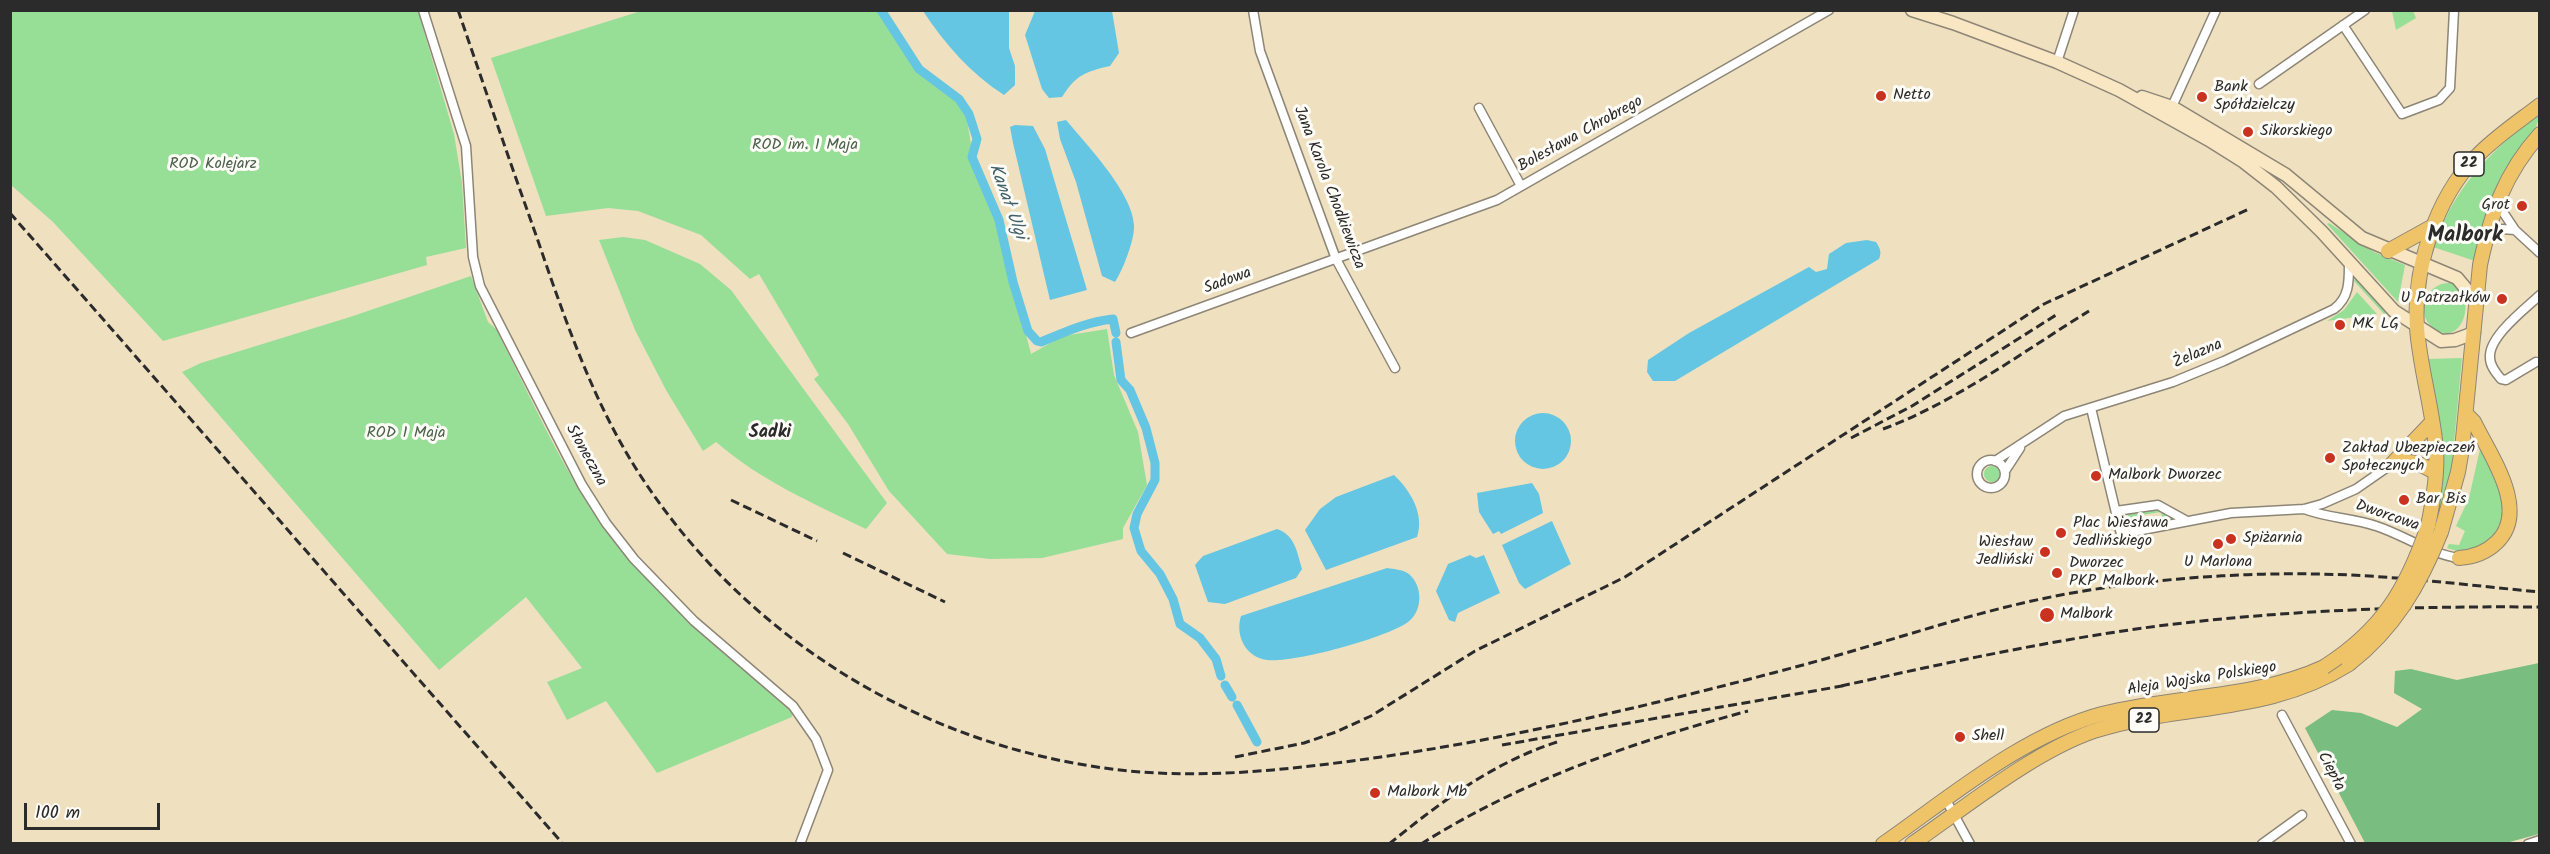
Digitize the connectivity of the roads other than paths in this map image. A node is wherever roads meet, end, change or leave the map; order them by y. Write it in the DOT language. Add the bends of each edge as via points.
graph roads {
  1 [pos="423,10"];
  2 [pos="1253,10"];
  3 [pos="1829,10"];
  4 [pos="1912,10"];
  5 [pos="2074,10"];
  6 [pos="2216,10"];
  7 [pos="2365,10"];
  8 [pos="2454,10"];
  9 [pos="2343,25"];
  10 [pos="2057,62"];
  11 [pos="2259,84"];
  12 [pos="2540,105"];
  13 [pos="1479,108"];
  14 [pos="2169,112"];
  15 [pos="2540,134"];
  16 [pos="1521,186"];
  17 [pos="2497,202"];
  18 [pos="2434,225"];
  19 [pos="2515,230"];
  20 [pos="2486,237"];
  21 [pos="2388,251"];
  22 [pos="2540,253"];
  23 [pos="1336,259"];
  24 [pos="2349,261"];
  25 [pos="2422,264"];
  26 [pos="2540,295"];
  27 [pos="2477,302"];
  28 [pos="2417,327"];
  29 [pos="1131,333"];
  30 [pos="2474,333"];
  31 [pos="2535,362"];
  32 [pos="1395,368"];
  33 [pos="2091,408"];
  34 [pos="2467,415"];
  35 [pos="2432,422"];
  36 [pos="2024,442"];
  37 [pos="1995,461"];
  38 [pos="2392,464"];
  39 [pos="2005,471"];
  40 [pos="2436,473"];
  41 [pos="2304,509"];
  42 [pos="2116,511"];
  43 [pos="2187,521"];
  44 [pos="2435,529"];
  45 [pos="2459,558"];
  46 [pos="2282,715"];
  47 [pos="1946,800"];
  48 [pos="1955,814"];
  49 [pos="2302,815"];
  50 [pos="2540,840"];
  51 [pos="800,843"];
  52 [pos="1883,843"];
  53 [pos="1912,843"];
  54 [pos="1970,843"];
  55 [pos="2262,843"];
  56 [pos="2351,843"];
  57 [pos="2528,843"];
  1 -- 51 [label="street, Słoneczna" via="466,146 473,256 480,286 582,485 606,523 634,559 694,621 794,706 816,739 828,770"];
  2 -- 23 [label="street, Jana Karola Chodkiewicza" via="1260,51"];
  3 -- 16 [label="street, Bolesława Chrobrego"];
  4 -- 10 [label="main road"];
  5 -- 10 [label="street"];
  6 -- 14 [label="street"];
  7 -- 9 [label="street"];
  8 -- 9 [label="street" via="2450,87 2439,100 2402,114"];
  9 -- 11 [label="street"];
  10 -- 14 [label="main road"];
  12 -- 18 [label="main road, 22" via="2476,157 2460,175"];
  13 -- 16 [label="street"];
  14 -- 21 [label="main road" via="2286,175 2348,229"];
  14 -- 24 [label="main road" via="2276,187"];
  15 -- 17 [label="main road, 22" via="2521,156"];
  16 -- 23 [label="street, Bolesława Chrobrego" via="1497,200"];
  17 -- 19 [label="street"];
  17 -- 20 [label="main road, 22"];
  18 -- 21 [label="main road"];
  18 -- 25 [label="main road, 22"];
  19 -- 20 [label="street" via="2502,229"];
  19 -- 22 [label="street"];
  20 -- 27 [label="main road, 22"];
  21 -- 25 [label="main road"];
  23 -- 29 [label="street, Sadowa"];
  23 -- 32 [label="street, Jana Karola Chodkiewicza"];
  24 -- 28 [label="main road" via="2394,310"];
  24 -- 33 [label="street, Żelazna" via="2348,290 2339,304 2173,382"];
  25 -- 27 [label="main road" via="2464,283"];
  25 -- 28 [label="main road, 22"];
  26 -- 31 [label="street" via="2497,337 2490,354 2500,379 2506,380"];
  27 -- 30 [label="main road, 22"];
  28 -- 30 [label="main road" via="2441,341"];
  28 -- 35 [label="main road, Aleja Wojska Polskiego / 22"];
  30 -- 34 [label="main road, Aleja Wojska Polskiego / 22"];
  33 -- 36 [label="street, Żelazna" via="2064,416"];
  33 -- 42 [label="street, Dworcowa"];
  34 -- 44 [label="main road, Aleja Wojska Polskiego / 22" via="2458,472"];
  34 -- 45 [label="main road" via="2503,481 2511,514 2503,534 2489,549"];
  35 -- 38 [label="main road"];
  35 -- 40 [label="main road, Aleja Wojska Polskiego / 22"];
  36 -- 37 [label="street, Żelazna"];
  36 -- 39 [label="street, Żelazna"];
  37 -- 39 [label="street"];
  37 -- 39 [label="street, Żelazna" via="1980,466 1977,474 1981,484 1997,487"];
  38 -- 40 [label="main road" via="2419,462"];
  38 -- 41 [label="street, Dworcowa" via="2345,495"];
  40 -- 44 [label="main road, Aleja Wojska Polskiego / 22"];
  41 -- 43 [label="street, Dworcowa" via="2231,513"];
  41 -- 45 [label="street, Dworcowa" via="2377,526"];
  42 -- 43 [label="street" via="2158,505"];
  42 -- 43 [label="street, Dworcowa" via="2121,534"];
  44 -- 47 [label="main road, Aleja Wojska Polskiego / 22, bridge" via="2394,604 2361,640 2324,667 2277,685 2119,710 2073,723 2029,744"];
  44 -- 48 [label="main road, Aleja Wojska Polskiego / 22, bridge" via="2419,582 2377,641 2349,664 2316,683 2285,694 2128,723 2082,736 2033,761"];
  46 -- 56 [label="street, Ciepła"];
  47 -- 48 [label="street"];
  47 -- 52 [label="main road, Aleja Wojska Polskiego / 22"];
  48 -- 53 [label="main road, Aleja Wojska Polskiego / 22"];
  48 -- 54 [label="street"];
  49 -- 55 [label="street"];
  50 -- 57 [label="street"];
}
